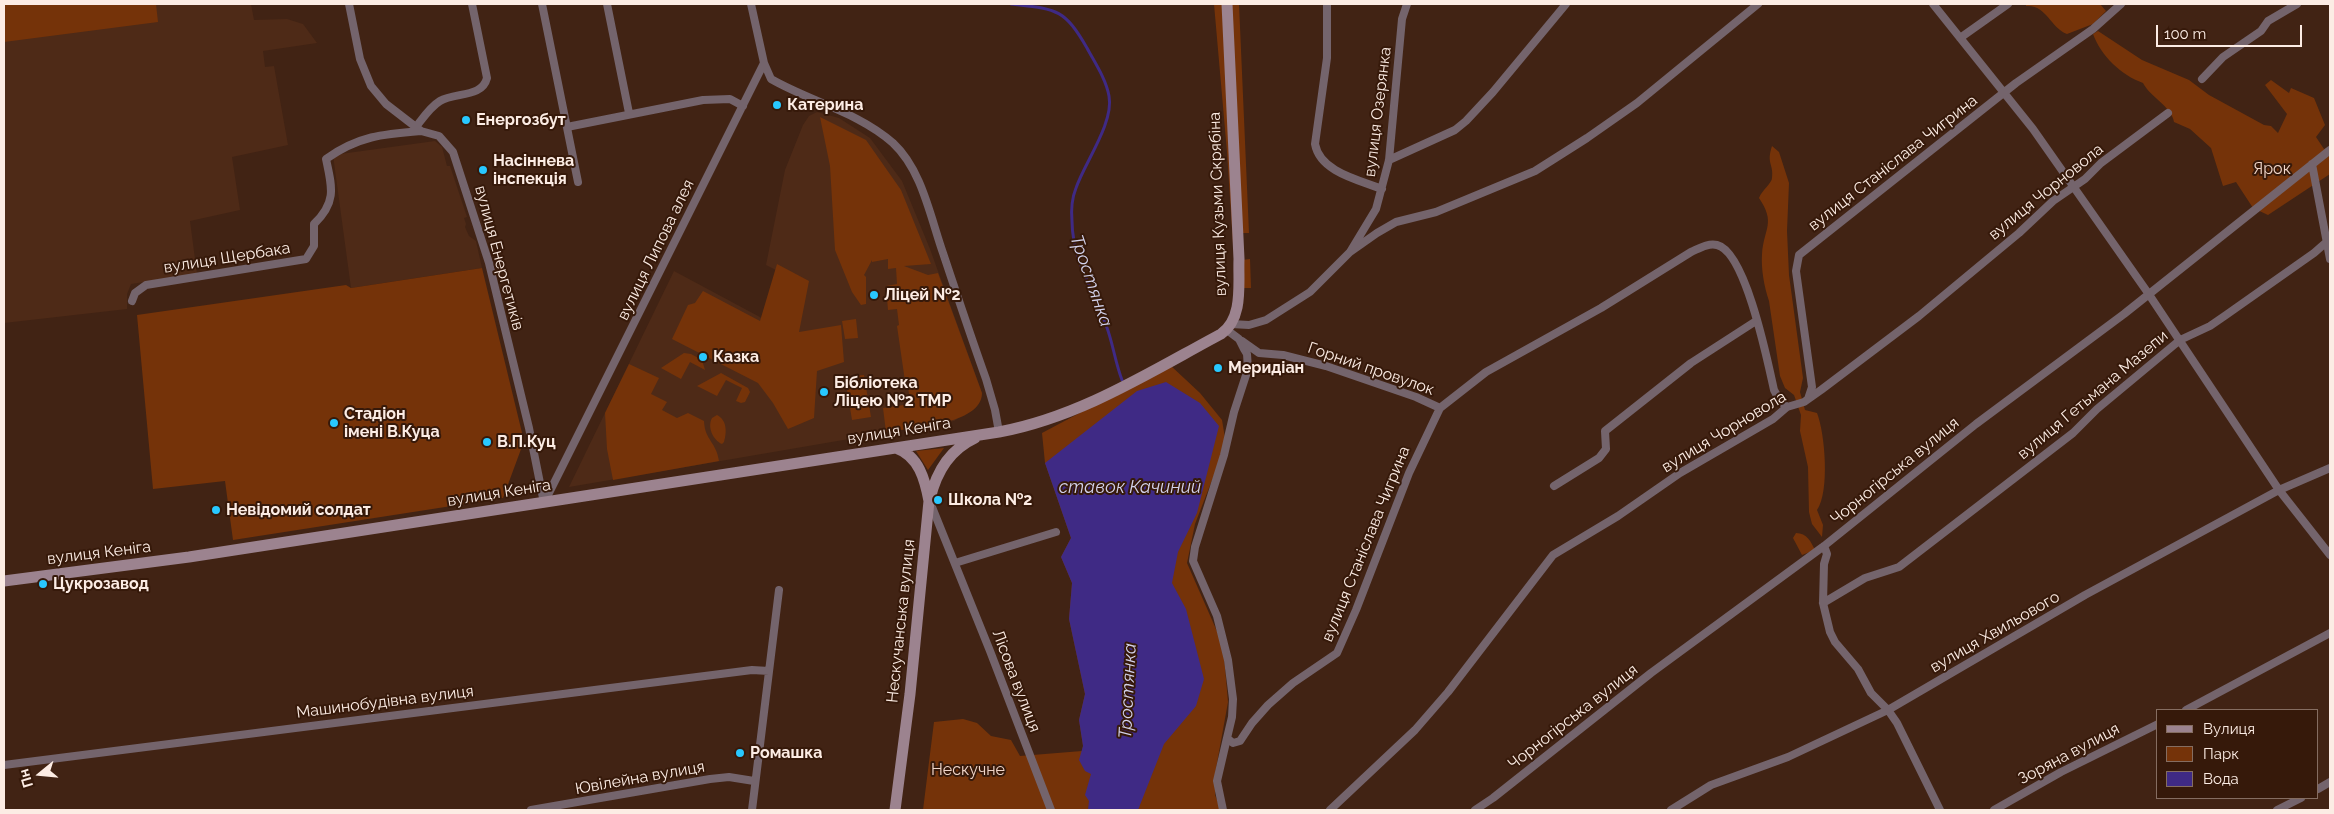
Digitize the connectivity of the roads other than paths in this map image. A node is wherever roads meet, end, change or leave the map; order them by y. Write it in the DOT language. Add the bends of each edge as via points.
graph roads {
  1 [pos="349,4"];
  2 [pos="472,4"];
  3 [pos="542,4"];
  4 [pos="607,4"];
  5 [pos="751,4"];
  6 [pos="1227,4"];
  7 [pos="1327,4"];
  8 [pos="1407,4"];
  9 [pos="1566,4"];
  10 [pos="1758,4"];
  11 [pos="1933,4"];
  12 [pos="2008,4"];
  13 [pos="2120,4"];
  14 [pos="2298,4"];
  15 [pos="1960,38"];
  16 [pos="764,64"];
  17 [pos="2202,79"];
  18 [pos="2004,93"];
  19 [pos="743,106"];
  20 [pos="629,113"];
  21 [pos="2168,113"];
  22 [pos="567,127"];
  23 [pos="418,129"];
  24 [pos="2330,150"];
  25 [pos="1389,160"];
  26 [pos="2312,164"];
  27 [pos="578,182"];
  28 [pos="2073,187"];
  29 [pos="1382,189"];
  30 [pos="2328,241"];
  31 [pos="1350,252"];
  32 [pos="2330,260"];
  33 [pos="2148,293"];
  34 [pos="132,302"];
  35 [pos="1756,320"];
  36 [pos="1229,327"];
  37 [pos="1239,339"];
  38 [pos="2180,340"];
  39 [pos="1803,401"];
  40 [pos="1787,407"];
  41 [pos="1440,408"];
  42 [pos="999,432"];
  43 [pos="983,434"];
  44 [pos="896,448"];
  45 [pos="2330,468"];
  46 [pos="1554,486"];
  47 [pos="2279,490"];
  48 [pos="929,501"];
  49 [pos="544,503"];
  50 [pos="1056,532"];
  51 [pos="1824,546"];
  52 [pos="2330,555"];
  53 [pos="955,563"];
  54 [pos="4,581"];
  55 [pos="779,590"];
  56 [pos="1823,603"];
  57 [pos="2330,633"];
  58 [pos="769,671"];
  59 [pos="2188,709"];
  60 [pos="1888,710"];
  61 [pos="2156,725"];
  62 [pos="1227,738"];
  63 [pos="4,765"];
  64 [pos="754,781"];
  65 [pos="2330,782"];
  66 [pos="2319,788"];
  67 [pos="2298,799"];
  68 [pos="530,810"];
  69 [pos="752,810"];
  70 [pos="895,810"];
  71 [pos="1051,810"];
  72 [pos="1224,810"];
  73 [pos="1330,810"];
  74 [pos="1475,810"];
  75 [pos="1671,810"];
  76 [pos="1940,810"];
  77 [pos="1994,810"];
  78 [pos="2277,810"];
  1 -- 23 [label="street, вулиця Енергетиків" via="360,59 371,86 386,104"];
  2 -- 23 [label="street" via="487,78 485,85 479,90 442,100 425,114"];
  3 -- 22 [label="street"];
  4 -- 20 [label="street"];
  5 -- 16 [label="street"];
  6 -- 36 [label="main road, вулиця Кузьми Скрябіна" via="1238,259 1238,301"];
  7 -- 29 [label="street" via="1327,58 1316,151 1327,165"];
  8 -- 25 [label="street, вулиця Озерянка" via="1402,19"];
  9 -- 25 [label="street" via="1466,121 1455,130"];
  10 -- 31 [label="street" via="1637,103 1535,171 1461,202 1386,227"];
  11 -- 15 [label="street"];
  12 -- 15 [label="street"];
  13 -- 18 [label="street, вулиця Станіслава Чигрина" via="2093,29"];
  14 -- 17 [label="street" via="2268,21 2261,31 2224,57"];
  15 -- 18 [label="street"];
  16 -- 19 [label="street, вулиця Липова алея"];
  16 -- 42 [label="street" via="772,79 840,109 881,134 910,163 924,195 986,379"];
  18 -- 28 [label="street"];
  18 -- 39 [label="street, вулиця Станіслава Чигрина" via="1799,256 1796,272 1812,387"];
  19 -- 20 [label="street" via="730,99 703,100"];
  19 -- 49 [label="street, вулиця Липова алея"];
  20 -- 22 [label="street"];
  21 -- 28 [label="street, вулиця Чорновола"];
  22 -- 27 [label="street"];
  23 -- 34 [label="street, вулиця Щербака" via="355,141 326,158 332,194 329,206 314,224 314,246 306,259 146,285 135,293"];
  23 -- 49 [label="street, вулиця Енергетиків" via="440,136 446,142 453,152 468,194 489,263"];
  24 -- 26 [label="street, Чорногірська вулиця"];
  25 -- 29 [label="street, вулиця Озерянка"];
  26 -- 30 [label="street"];
  26 -- 33 [label="street, Чорногірська вулиця"];
  28 -- 33 [label="street"];
  28 -- 39 [label="street, вулиця Чорновола" via="1919,316"];
  29 -- 31 [label="street, вулиця Озерянка" via="1376,209"];
  30 -- 32 [label="street"];
  30 -- 38 [label="street, вулиця Гетьмана Мазепи" via="2210,326"];
  31 -- 36 [label="street, вулиця Озерянка" via="1310,292 1281,312 1249,325"];
  33 -- 38 [label="street"];
  33 -- 51 [label="street, Чорногірська вулиця" via="1976,424"];
  35 -- 40 [label="street, вулиця Станіслава Чигрина" via="1774,390"];
  35 -- 41 [label="street, вулиця Станіслава Чигрина" via="1734,259 1718,245 1705,245 1486,372"];
  35 -- 46 [label="street" via="1691,363 1605,431 1606,449 1599,458"];
  36 -- 37 [label="street"];
  36 -- 42 [label="main road" via="1098,400 1042,421"];
  37 -- 41 [label="street, Горний провулок" via="1259,353 1283,355 1326,366"];
  37 -- 62 [label="street" via="1247,354 1248,369 1193,561 1217,616 1228,660 1232,718"];
  38 -- 47 [label="street"];
  38 -- 56 [label="street, вулиця Гетьмана Мазепи" via="2073,433 1899,567 1865,578"];
  39 -- 40 [label="street, вулиця Чорновола"];
  40 -- 73 [label="street, вулиця Чорновола" via="1768,422 1680,473 1618,516 1552,555 1416,730"];
  41 -- 62 [label="street, вулиця Станіслава Чигрина" via="1409,473 1337,653 1293,683 1268,705 1240,741 1233,743"];
  42 -- 43 [label="main road, вулиця Кеніга"];
  43 -- 44 [label="main road, вулиця Кеніга"];
  43 -- 48 [label="main road" via="959,448 944,463"];
  44 -- 48 [label="main road, Нескучанська вулиця" via="913,458"];
  44 -- 49 [label="main road, вулиця Кеніга"];
  45 -- 47 [label="street, вулиця Хвильового"];
  47 -- 52 [label="street"];
  47 -- 60 [label="street, вулиця Хвильового" via="2085,595"];
  48 -- 53 [label="street, Лісова вулиця"];
  48 -- 70 [label="main road, Нескучанська вулиця"];
  49 -- 54 [label="main road, вулиця Кеніга" via="199,556"];
  50 -- 53 [label="street"];
  51 -- 56 [label="street" via="1827,554"];
  51 -- 74 [label="street, Чорногірська вулиця" via="1651,673"];
  53 -- 71 [label="street, Лісова вулиця"];
  55 -- 58 [label="street"];
  56 -- 60 [label="street" via="1835,642 1858,669 1876,700"];
  57 -- 59 [label="street"];
  58 -- 63 [label="street, Машинобудівна вулиця" via="752,670"];
  58 -- 64 [label="street"];
  60 -- 75 [label="street, вулиця Хвильового" via="1788,757 1700,791"];
  60 -- 76 [label="street"];
  61 -- 77 [label="street, Зоряна вулиця" via="2061,772"];
  62 -- 72 [label="street" via="1217,781"];
  64 -- 68 [label="street, Ювілейна вулиця" via="729,777 710,779"];
  64 -- 69 [label="street"];
  65 -- 66 [label="street"];
  67 -- 78 [label="street"];
}
